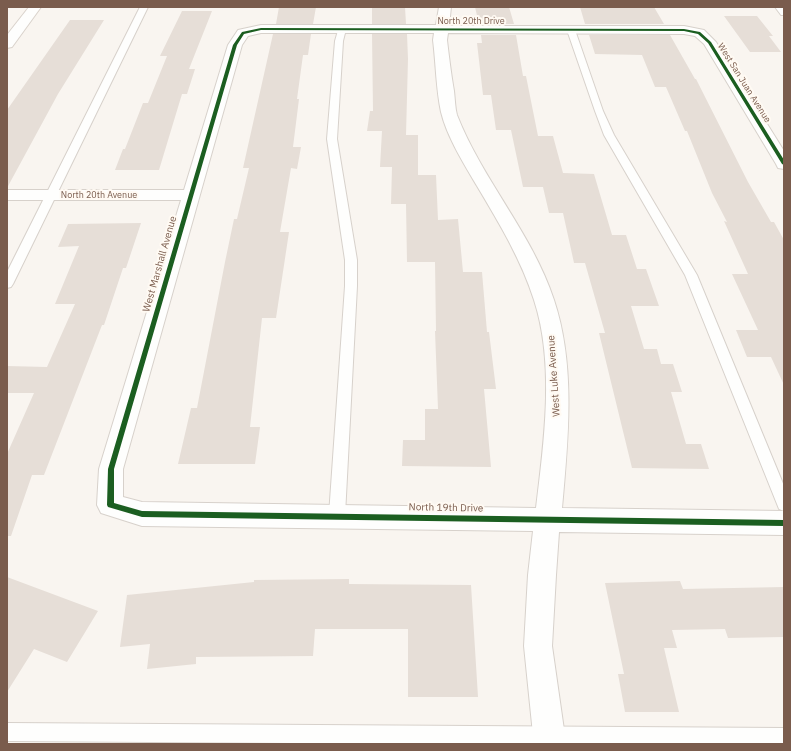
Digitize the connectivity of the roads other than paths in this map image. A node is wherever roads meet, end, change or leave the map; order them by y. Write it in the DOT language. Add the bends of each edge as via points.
graph roads {
  1 [pos="35,7"];
  2 [pos="144,7"];
  3 [pos="445,7"];
  4 [pos="779,7"];
  5 [pos="784,13"];
  6 [pos="342,29"];
  7 [pos="442,29"];
  8 [pos="571,30"];
  9 [pos="243,33"];
  10 [pos="699,33"];
  11 [pos="7,44"];
  12 [pos="784,164"];
  13 [pos="7,195"];
  14 [pos="51,195"];
  15 [pos="191,195"];
  16 [pos="7,284"];
  17 [pos="784,504"];
  18 [pos="110,505"];
  19 [pos="337,515"];
  20 [pos="547,519"];
  21 [pos="784,522"];
  22 [pos="7,732"];
  23 [pos="784,737"];
  24 [pos="550,740"];
  1 -- 11 [label="street"];
  2 -- 14 [label="lane"];
  3 -- 7 [label="street, West Luke Avenue"];
  4 -- 5 [label="lane"];
  6 -- 7 [label="street, North 20th Drive"];
  6 -- 9 [label="street, North 20th Drive" via="261,29"];
  6 -- 19 [label="lane" via="332,139 351,260 351,286"];
  7 -- 8 [label="street, North 20th Drive"];
  7 -- 20 [label="street, West Luke Avenue" via="440,40 449,113 465,152 521,245 544,300 554,341 558,405"];
  8 -- 10 [label="street, North 20th Drive" via="684,30"];
  8 -- 17 [label="lane" via="609,135 691,275"];
  9 -- 15 [label="street, West Marshall Avenue" via="235,45"];
  10 -- 12 [label="street, West San Juan Avenue" via="709,42"];
  13 -- 14 [label="street, North 20th Avenue"];
  14 -- 15 [label="street, North 20th Avenue"];
  14 -- 16 [label="lane"];
  15 -- 18 [label="street, West Marshall Avenue" via="111,469"];
  18 -- 19 [label="street, North 19th Drive" via="142,514"];
  19 -- 20 [label="street, North 19th Drive"];
  20 -- 21 [label="street, North 19th Drive"];
  20 -- 24 [label="street, West Luke Avenue" via="538,646"];
  22 -- 24 [label="lane"];
  23 -- 24 [label="lane"];
}
